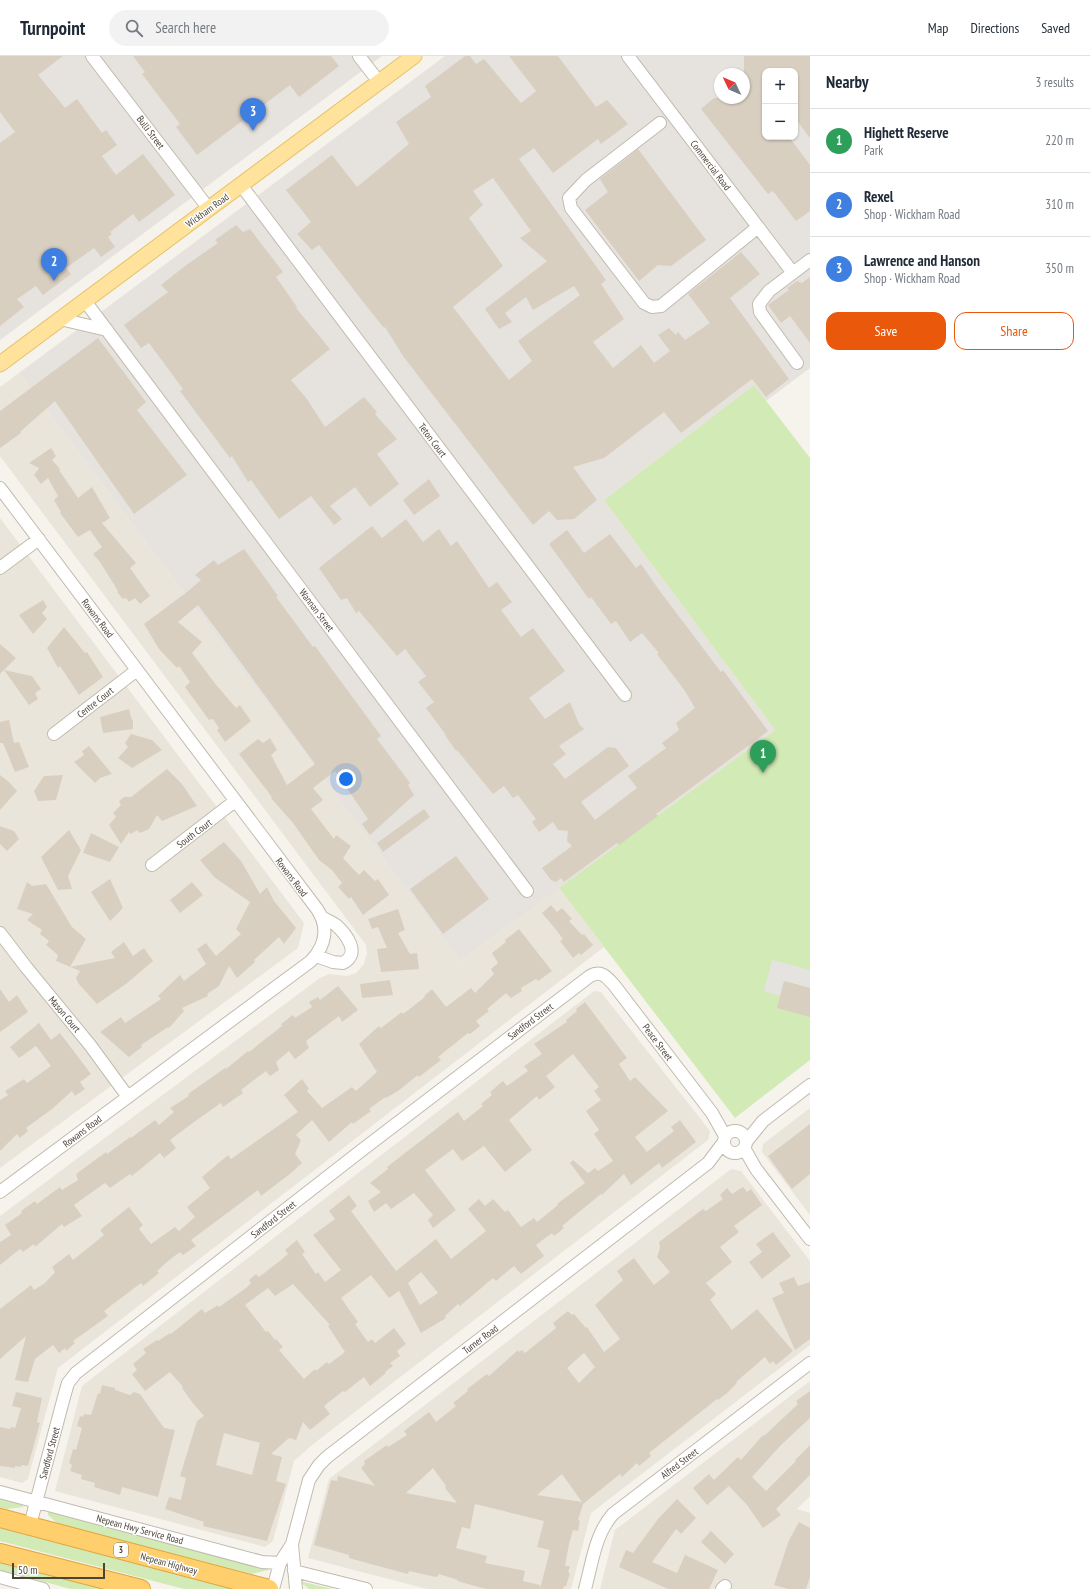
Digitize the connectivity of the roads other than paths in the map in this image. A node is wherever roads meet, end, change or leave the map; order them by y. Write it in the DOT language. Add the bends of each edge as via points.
graph roads {
  1 [pos="92,56"];
  2 [pos="359,56"];
  3 [pos="414,56"];
  4 [pos="628,56"];
  5 [pos="379,82"];
  6 [pos="660,123"];
  7 [pos="241,185"];
  8 [pos="209,209"];
  9 [pos="758,227"];
  10 [pos="810,260"];
  11 [pos="793,273"];
  12 [pos="85,301"];
  13 [pos="60,319"];
  14 [pos="107,330"];
  15 [pos="797,362"];
  16 [pos="0,364"];
  17 [pos="0,488"];
  18 [pos="38,539"];
  19 [pos="0,568"];
  20 [pos="137,670"];
  21 [pos="625,695"];
  22 [pos="54,734"];
  23 [pos="235,801"];
  24 [pos="152,865"];
  25 [pos="527,891"];
  26 [pos="322,917"];
  27 [pos="0,933"];
  28 [pos="316,956"];
  29 [pos="601,973"];
  30 [pos="810,1085"];
  31 [pos="128,1097"];
  32 [pos="763,1121"];
  33 [pos="730,1135"];
  34 [pos="739,1149"];
  35 [pos="708,1163"];
  36 [pos="0,1192"];
  37 [pos="810,1239"];
  38 [pos="810,1363"];
  39 [pos="0,1492"];
  40 [pos="37,1502"];
  41 [pos="0,1518"];
  42 [pos="30,1526"];
  43 [pos="292,1544"];
  44 [pos="0,1552"];
  45 [pos="280,1563"];
  46 [pos="294,1570"];
  47 [pos="0,1578"];
  48 [pos="44,1589"];
  49 [pos="141,1589"];
  50 [pos="269,1589"];
  51 [pos="273,1589"];
  52 [pos="296,1589"];
  53 [pos="366,1589"];
  54 [pos="585,1589"];
  1 -- 8 [label="street, Bulli Street"];
  2 -- 5 [label="street"];
  3 -- 5 [label="main road, Wickham Road"];
  4 -- 9 [label="street, Commercial Road"];
  5 -- 7 [label="main road, Wickham Road"];
  6 -- 9 [label="street" via="586,180 569,198 571,208 644,303 652,307 661,306"];
  7 -- 8 [label="main road, Wickham Road"];
  7 -- 21 [label="street, Teton Court"];
  8 -- 12 [label="main road, Wickham Road"];
  9 -- 11 [label="street, Commercial Road"];
  10 -- 11 [label="street"];
  11 -- 15 [label="street" via="769,291 759,304 760,312"];
  12 -- 13 [label="main road, Wickham Road"];
  12 -- 14 [label="street, Wannan Street"];
  13 -- 14 [label="street"];
  13 -- 16 [label="main road, Wickham Road"];
  14 -- 25 [label="street, Wannan Street"];
  17 -- 18 [label="street, Rowans Road"];
  18 -- 19 [label="street"];
  18 -- 20 [label="street, Rowans Road"];
  20 -- 22 [label="street, Centre Court"];
  20 -- 23 [label="street, Rowans Road"];
  23 -- 24 [label="street, South Court"];
  23 -- 26 [label="street, Rowans Road"];
  26 -- 28 [label="street, Rowans Road" via="325,934"];
  26 -- 28 [label="street" via="336,925 350,944 352,953 347,961 342,963"];
  27 -- 31 [label="street, Mason Court" via="90,1045"];
  28 -- 31 [label="street, Rowans Road"];
  29 -- 33 [label="street, Peace Street" via="608,977"];
  29 -- 40 [label="street, Sandford Street" via="590,976 76,1373 68,1383"];
  30 -- 32 [label="street, Turner Road"];
  31 -- 36 [label="street, Rowans Road"];
  32 -- 33 [label="street, Turner Road"];
  32 -- 34 [label="street, Turner Road"];
  33 -- 34 [label="street" via="726,1149"];
  33 -- 34 [label="street" via="744,1135"];
  33 -- 35 [label="street, Turner Road"];
  34 -- 35 [label="street, Turner Road"];
  34 -- 37 [label="street"];
  35 -- 43 [label="street, Turner Road" via="327,1457 309,1480"];
  38 -- 54 [label="street, Alfred Street" via="613,1514 599,1536"];
  39 -- 40 [label="street, Nepean Hwy Service Road"];
  40 -- 42 [label="street, Sandford Street"];
  40 -- 45 [label="street, Nepean Hwy Service Road" via="262,1562"];
  41 -- 42 [label="highway, Nepean Highway / 3"];
  42 -- 50 [label="highway, Nepean Highway / 3"];
  43 -- 45 [label="street, Turner Road"];
  43 -- 46 [label="street, Turner Road"];
  44 -- 49 [label="highway"];
  45 -- 51 [label="street, Turner Road"];
  46 -- 52 [label="street, Turner Road"];
  46 -- 53 [label="street"];
  47 -- 48 [label="street"];
}
